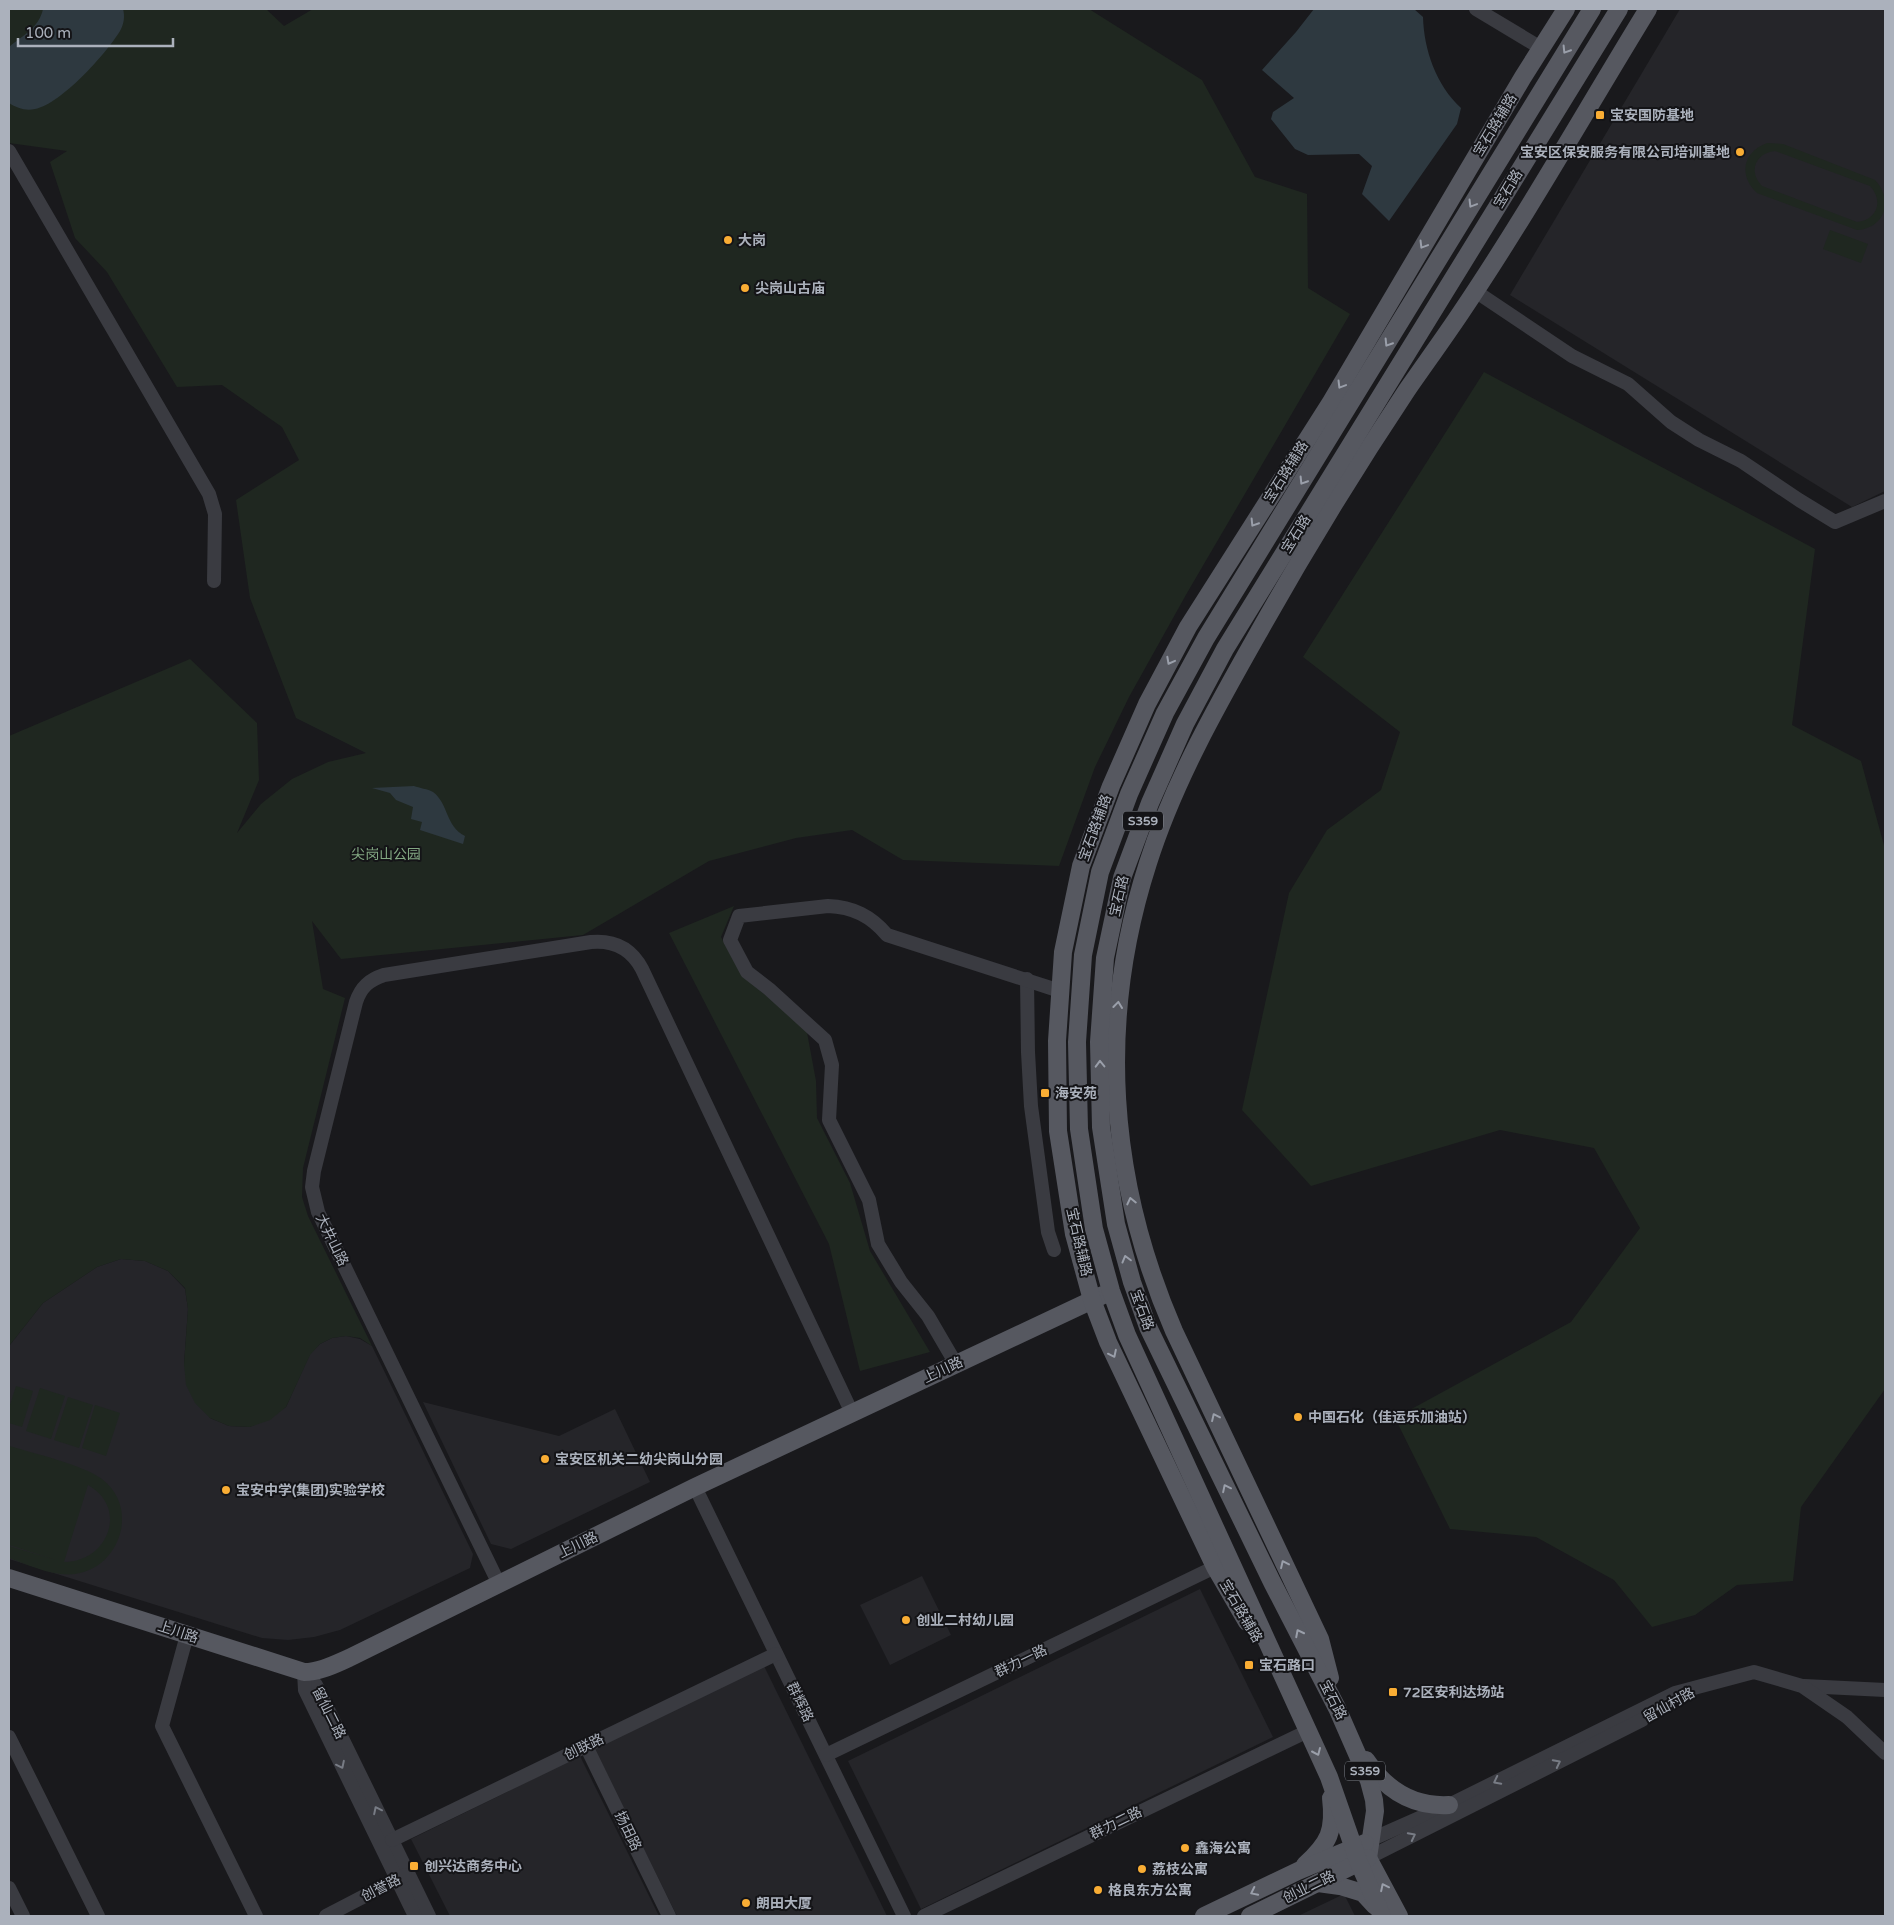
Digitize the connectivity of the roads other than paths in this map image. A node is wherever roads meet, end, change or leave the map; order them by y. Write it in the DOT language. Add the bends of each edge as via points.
graph roads {
  1 [pos="1476,9"];
  2 [pos="1566,9"];
  3 [pos="1592,9"];
  4 [pos="1619,9"];
  5 [pos="1648,9"];
  6 [pos="1542,48"];
  7 [pos="1524,77"];
  8 [pos="9,152"];
  9 [pos="1484,184"];
  10 [pos="1475,292"];
  11 [pos="1885,501"];
  12 [pos="214,581"];
  13 [pos="1027,979"];
  14 [pos="1060,992"];
  15 [pos="1054,1250"];
  16 [pos="1132,1282"];
  17 [pos="1111,1291"];
  18 [pos="1092,1300"];
  19 [pos="956,1364"];
  20 [pos="852,1413"];
  21 [pos="695,1488"];
  22 [pos="1216,1567"];
  23 [pos="9,1578"];
  24 [pos="499,1584"];
  25 [pos="187,1635"];
  26 [pos="776,1654"];
  27 [pos="304,1672"];
  28 [pos="1802,1686"];
  29 [pos="1700,1688"];
  30 [pos="1884,1691"];
  31 [pos="1337,1708"];
  32 [pos="1305,1724"];
  33 [pos="9,1737"];
  34 [pos="1353,1742"];
  35 [pos="586,1746"];
  36 [pos="1885,1753"];
  37 [pos="826,1755"];
  38 [pos="1329,1777"];
  39 [pos="1449,1805"];
  40 [pos="1372,1839"];
  41 [pos="392,1840"];
  42 [pos="1361,1856"];
  43 [pos="1298,1871"];
  44 [pos="403,1877"];
  45 [pos="1317,1883"];
  46 [pos="9,1888"];
  47 [pos="1380,1914"];
  48 [pos="22,1916"];
  49 [pos="98,1916"];
  50 [pos="256,1916"];
  51 [pos="326,1916"];
  52 [pos="415,1916"];
  53 [pos="429,1916"];
  54 [pos="669,1916"];
  55 [pos="904,1916"];
  56 [pos="924,1916"];
  57 [pos="1204,1916"];
  58 [pos="1250,1916"];
  59 [pos="1399,1916"];
  1 -- 6 [label="street"];
  2 -- 6 [label="main road, 宝石路辅路"];
  3 -- 9 [label="main road, 宝石路 / S359, one-way"];
  16 -- 4 [label="main road, 宝石路 / S359, one-way" via="1116,1224 1101,1127 1100,1042 1105,958 1120,887 1150,803 1185,724 1225,649"];
  5 -- 10 [label="main road"];
  6 -- 7 [label="main road, 宝石路辅路"];
  7 -- 9 [label="main road"];
  7 -- 14 [label="main road, 宝石路辅路, one-way" via="1330,402 1188,627 1147,704 1081,866 1063,952"];
  8 -- 12 [label="street" via="209,494 215,514"];
  9 -- 17 [label="main road, 宝石路 / S359, one-way" via="1206,638 1165,713 1100,872 1083,955 1077,1042 1079,1129 1094,1229"];
  10 -- 11 [label="street" via="1572,356 1628,384 1672,422 1741,461 1835,522"];
  31 -- 10 [label="main road, one-way" via="1320,1639 1158,1294 1139,1235 1118,1127 1116,1016 1132,918 1148,862 1185,771 1294,570 1406,391"];
  13 -- 14 [label="street"];
  13 -- 15 [label="street" via="1031,1106 1048,1232"];
  13 -- 19 [label="street" via="887,935 871,919 840,906 739,916 730,940 747,972 825,1040 832,1065 829,1120 868,1200 878,1244 901,1282 928,1316"];
  14 -- 18 [label="main road, 宝石路辅路" via="1058,1131 1074,1234"];
  16 -- 17 [label="main road, 上川路"];
  31 -- 16 [label="main road, 宝石路 / S359, one-way" via="1148,1327"];
  17 -- 18 [label="main road, 上川路"];
  17 -- 32 [label="main road, 宝石路 / S359" via="1127,1335"];
  18 -- 19 [label="main road, 上川路"];
  18 -- 22 [label="main road, 宝石路辅路, one-way" via="1108,1342"];
  19 -- 20 [label="main road, 上川路"];
  20 -- 21 [label="main road, 上川路"];
  20 -- 24 [label="street, 大井山路" via="637,960 622,946 601,941 374,978 359,992 312,1187 318,1212"];
  21 -- 24 [label="main road, 上川路"];
  21 -- 26 [label="street, 群辉路"];
  22 -- 32 [label="main road, 宝石路辅路"];
  22 -- 37 [label="street, 群力一路"];
  23 -- 25 [label="main road, 上川路"];
  24 -- 27 [label="main road, 上川路" via="349,1658 329,1667"];
  25 -- 27 [label="main road, 上川路"];
  25 -- 50 [label="street" via="162,1726"];
  26 -- 35 [label="street, 创联路"];
  26 -- 37 [label="street, 群辉路"];
  41 -- 27 [label="street, 留仙二路, one-way" via="316,1685"];
  27 -- 44 [label="street, 留仙二路, one-way" via="305,1690"];
  28 -- 29 [label="street" via="1754,1672"];
  28 -- 30 [label="street"];
  28 -- 36 [label="street" via="1848,1717"];
  29 -- 39 [label="street, 留仙村路, one-way" via="1675,1693"];
  42 -- 29 [label="street, 留仙村路, one-way" via="1678,1702"];
  31 -- 34 [label="main road, 宝石路 / S359"];
  32 -- 38 [label="main road, 宝石路 / S359, one-way"];
  32 -- 56 [label="street, 群力二路"];
  33 -- 49 [label="street"];
  34 -- 39 [label="main road" via="1378,1774 1406,1798 1425,1805"];
  34 -- 40 [label="main road, 宝石路 / S359" via="1374,1800"];
  35 -- 41 [label="street, 创联路"];
  35 -- 54 [label="street, 扬田路"];
  37 -- 55 [label="street, 群辉路"];
  38 -- 42 [label="main road"];
  38 -- 43 [label="main road, 创业二路 / S359" via="1332,1809 1329,1837 1317,1854"];
  39 -- 40 [label="street, 留仙村路"];
  40 -- 42 [label="main road, 宝石路 / S359"];
  41 -- 44 [label="street, 留仙二路"];
  42 -- 43 [label="main road, 创业二路 / S359"];
  42 -- 45 [label="main road, 创业二路"];
  42 -- 47 [label="main road"];
  59 -- 42 [label="main road, one-way"];
  43 -- 57 [label="main road, 创业二路 / S359, one-way"];
  44 -- 51 [label="street, 创誉路"];
  44 -- 52 [label="street, 留仙二路"];
  44 -- 53 [label="street, 留仙二路"];
  45 -- 47 [label="main road" via="1364,1893"];
  45 -- 58 [label="main road, 创业二路"];
  46 -- 48 [label="street"];
}
